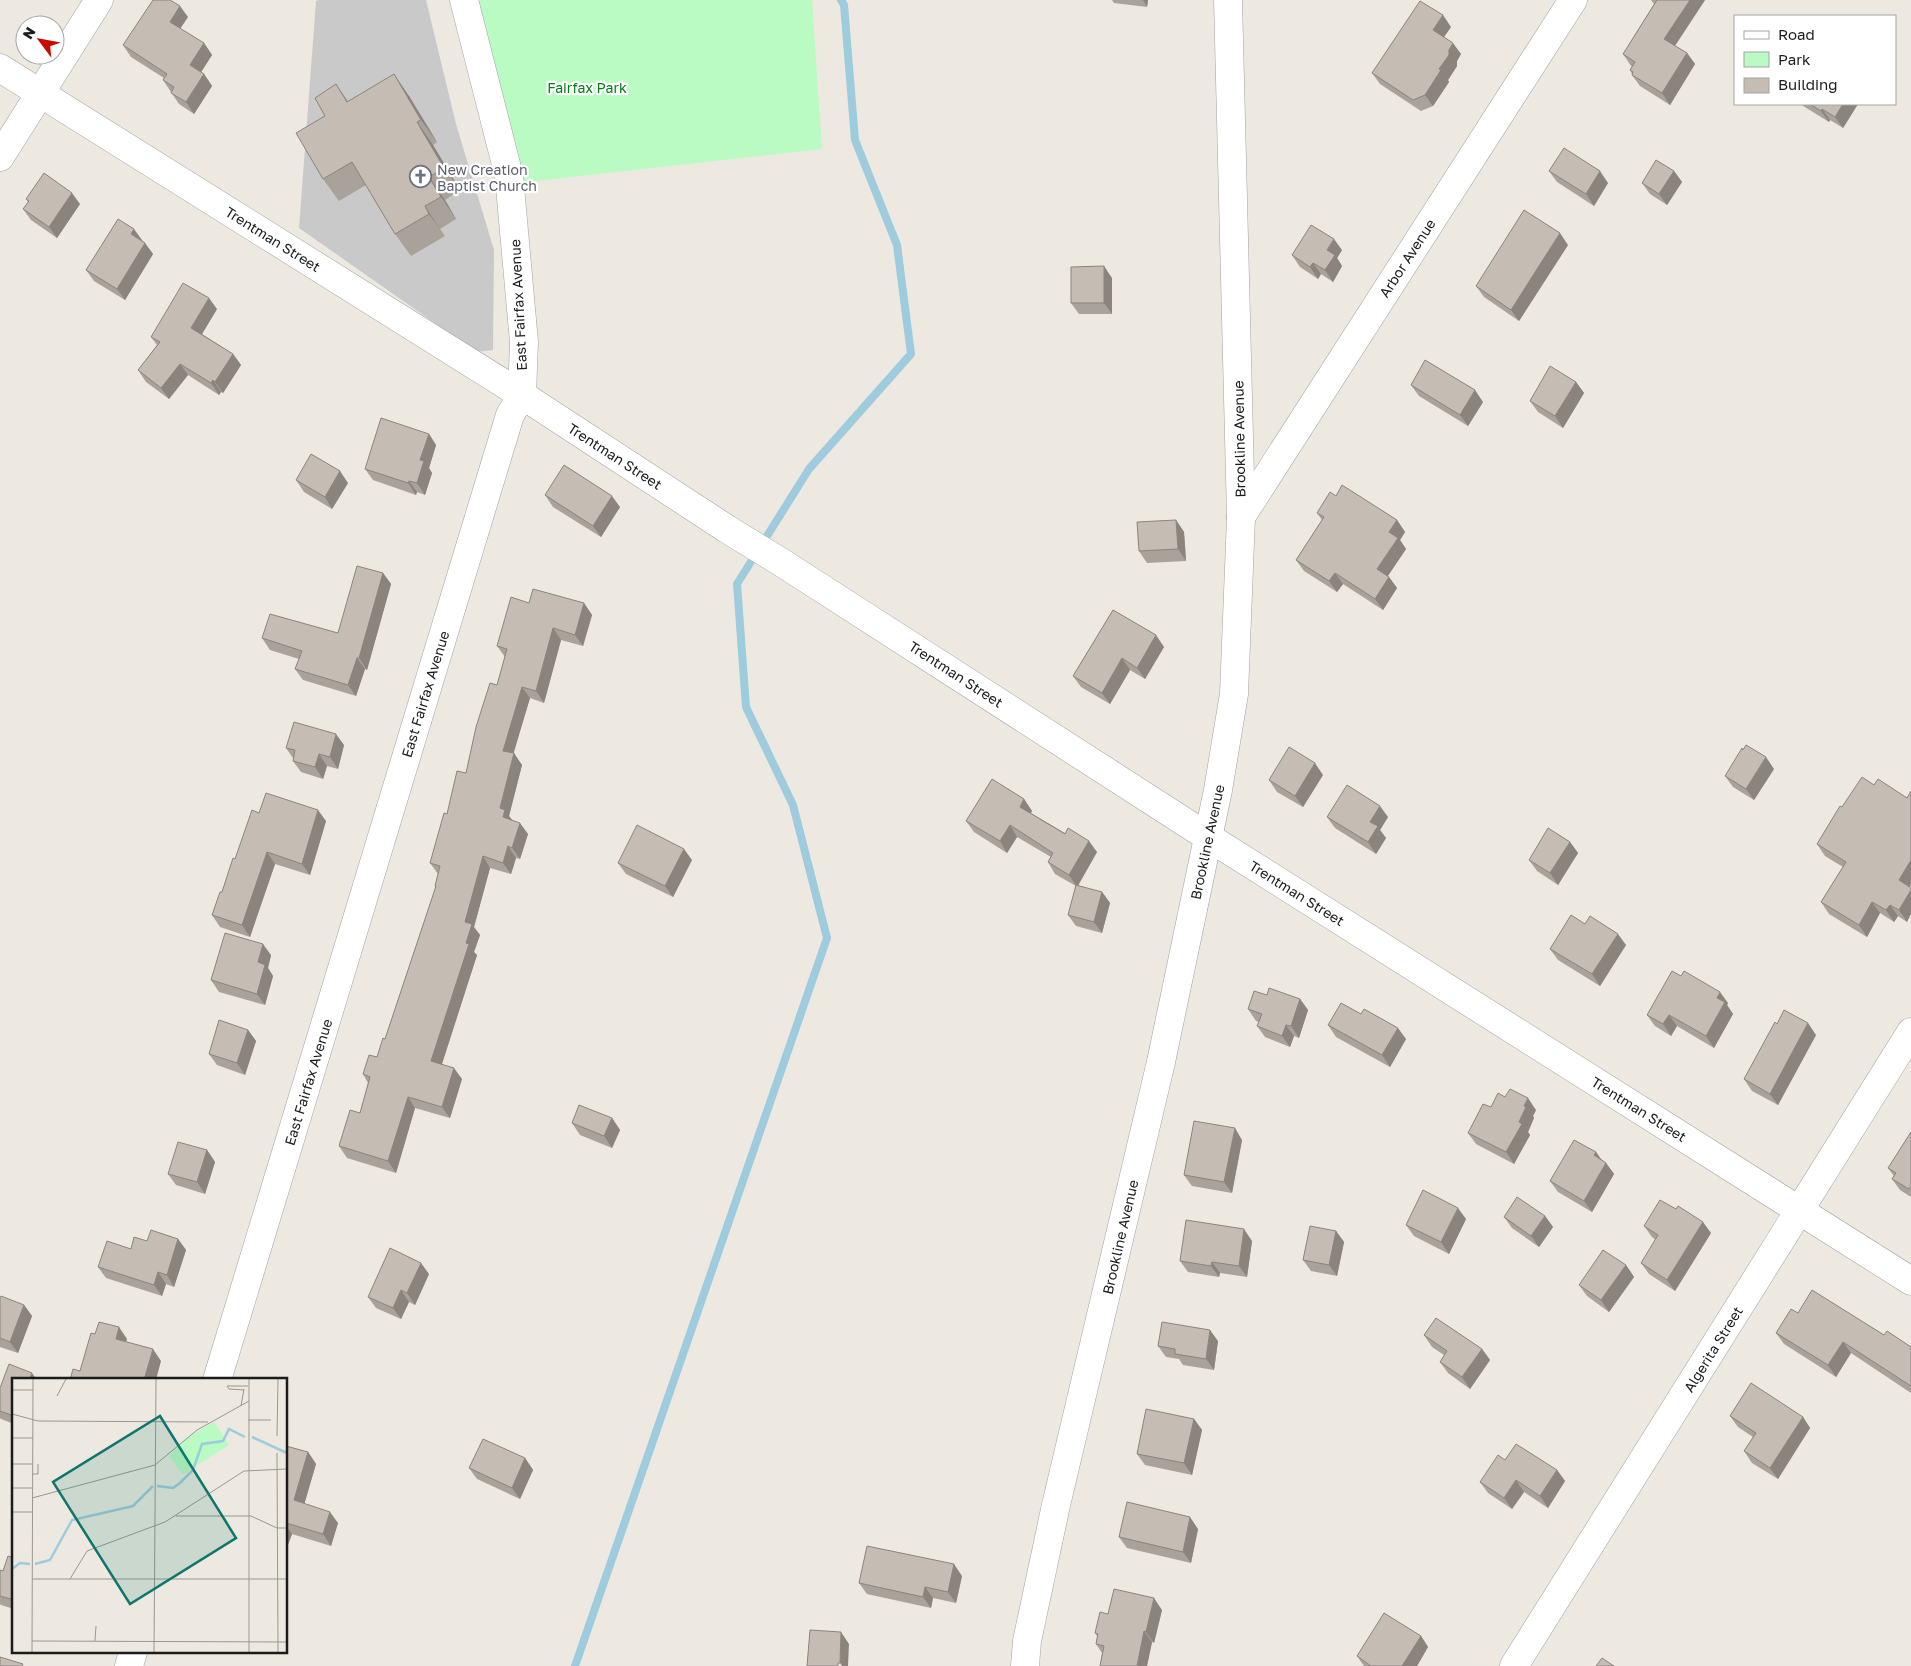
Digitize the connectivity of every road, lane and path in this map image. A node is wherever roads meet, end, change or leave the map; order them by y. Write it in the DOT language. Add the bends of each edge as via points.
graph roads {
  1 [pos="99,0"];
  2 [pos="464,0"];
  3 [pos="1228,0"];
  4 [pos="1573,0"];
  5 [pos="0,68"];
  6 [pos="40,93"];
  7 [pos="0,157"];
  8 [pos="522,396"];
  9 [pos="1241,517"];
  10 [pos="1208,837"];
  11 [pos="1911,1032"];
  12 [pos="1799,1211"];
  13 [pos="1911,1281"];
  14 [pos="218,1378"];
  15 [pos="1024,1666"];
  16 [pos="1514,1666"];
  1 -- 6 [label="street"];
  2 -- 8 [label="street, East Fairfax Avenue" via="509,176 524,342"];
  3 -- 9 [label="street, Brookline Avenue"];
  4 -- 9 [label="street, Arbor Avenue"];
  5 -- 6 [label="street, Trentman Street"];
  6 -- 7 [label="street"];
  6 -- 8 [label="street, Trentman Street"];
  8 -- 10 [label="street, Trentman Street"];
  8 -- 14 [label="street, East Fairfax Avenue" via="510,415"];
  9 -- 10 [label="street, Brookline Avenue" via="1234,694"];
  10 -- 12 [label="street, Trentman Street"];
  10 -- 15 [label="street, Brookline Avenue" via="1161,1062 1056,1505"];
  11 -- 12 [label="street, Algerita Street"];
  12 -- 13 [label="street, Trentman Street"];
  12 -- 16 [label="street, Algerita Street"];
}
